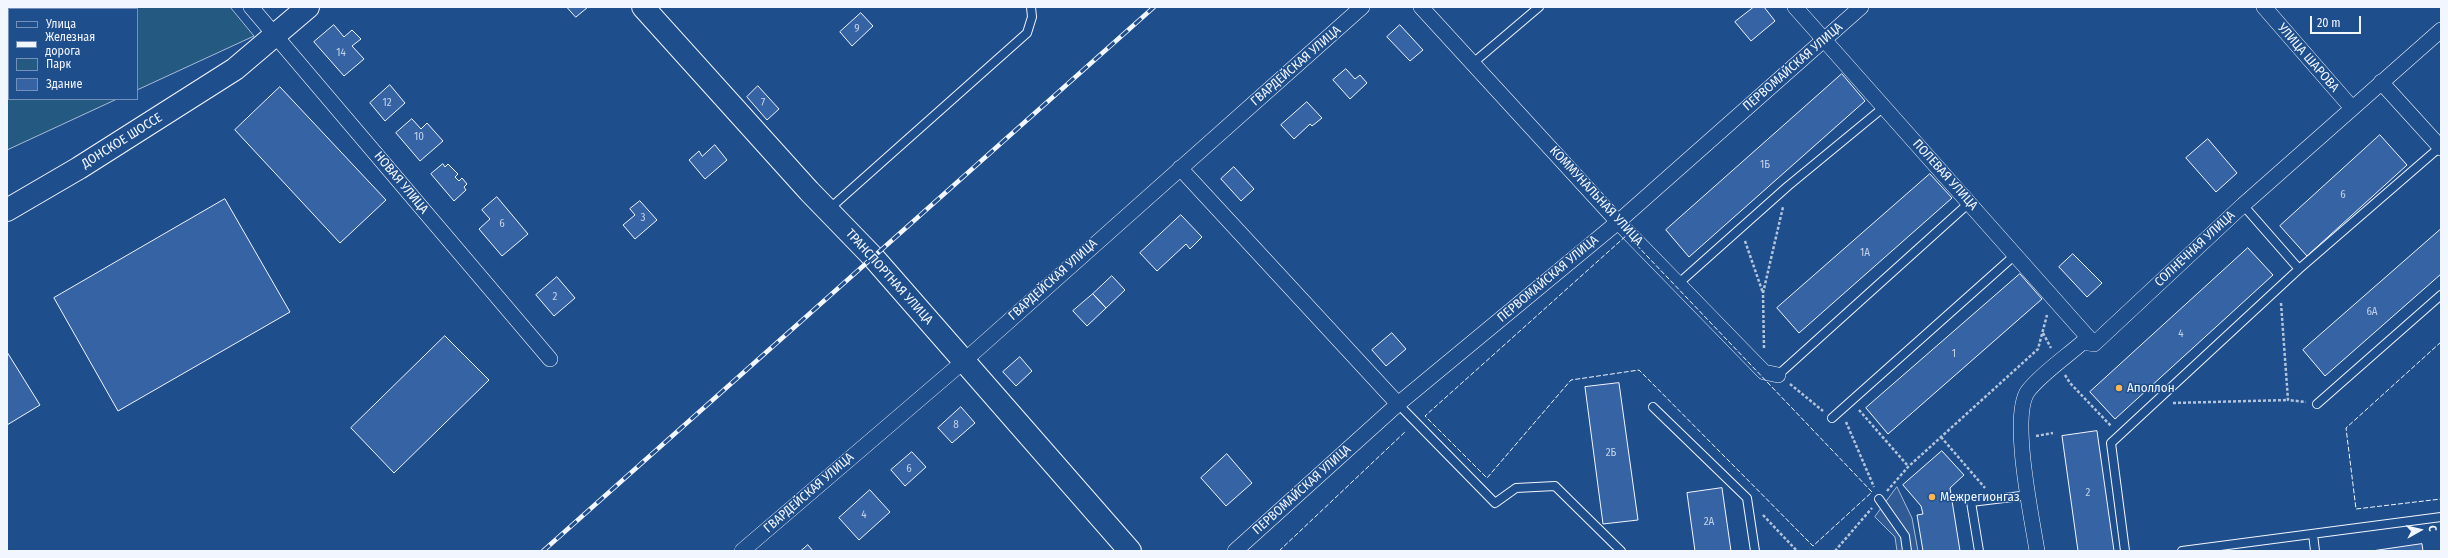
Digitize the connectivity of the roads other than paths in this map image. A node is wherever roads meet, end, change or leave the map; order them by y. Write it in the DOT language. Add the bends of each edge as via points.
graph roads {
  1 [pos="251,7"];
  2 [pos="308,7"];
  3 [pos="643,7"];
  4 [pos="1031,7"];
  5 [pos="1362,7"];
  6 [pos="1421,7"];
  7 [pos="1539,7"];
  8 [pos="1795,7"];
  9 [pos="1861,7"];
  10 [pos="2264,7"];
  11 [pos="2441,30"];
  12 [pos="276,35"];
  13 [pos="1824,40"];
  14 [pos="1474,63"];
  15 [pos="2381,82"];
  16 [pos="1884,107"];
  17 [pos="2352,108"];
  18 [pos="2441,147"];
  19 [pos="1180,168"];
  20 [pos="1969,203"];
  21 [pos="2243,205"];
  22 [pos="7,210"];
  23 [pos="828,210"];
  24 [pos="1618,222"];
  25 [pos="2015,256"];
  26 [pos="2299,269"];
  27 [pos="1679,283"];
  28 [pos="2441,295"];
  29 [pos="2094,344"];
  30 [pos="550,359"];
  31 [pos="964,361"];
  32 [pos="1771,374"];
  33 [pos="1398,404"];
  34 [pos="2317,404"];
  35 [pos="1652,407"];
  36 [pos="1832,418"];
  37 [pos="2029,495"];
  38 [pos="1879,499"];
  39 [pos="2441,517"];
  40 [pos="2313,534"];
  41 [pos="742,551"];
  42 [pos="1130,551"];
  43 [pos="1235,551"];
  44 [pos="1622,551"];
  45 [pos="1755,551"];
  46 [pos="1907,551"];
  47 [pos="1979,551"];
  48 [pos="2037,551"];
  49 [pos="2125,551"];
  50 [pos="2182,551"];
  51 [pos="2315,551"];
  1 -- 12 [label="street, НОВАЯ УЛИЦА"];
  2 -- 12 [label="street, ДОНСКОЕ ШОССЕ"];
  3 -- 23 [label="street, ТРАНСПОРТНАЯ УЛИЦА"];
  4 -- 23 [label="lane" via="1032,17 1027,33"];
  5 -- 19 [label="street, ГВАРДЕЙСКАЯ УЛИЦА"];
  6 -- 14 [label="street, КОММУНАЛЬНАЯ УЛИЦА"];
  7 -- 14 [label="lane"];
  8 -- 13 [label="street, ПОЛЕВАЯ УЛИЦА"];
  9 -- 13 [label="street, ПЕРВОМАЙСКАЯ УЛИЦА"];
  10 -- 17 [label="street, УЛИЦА ШАРОВА"];
  11 -- 15 [label="street, СОЛНЕЧНАЯ УЛИЦА"];
  12 -- 22 [label="street, ДОНСКОЕ ШОССЕ" via="235,69 79,168"];
  12 -- 30 [label="street, НОВАЯ УЛИЦА"];
  13 -- 16 [label="street, ПОЛЕВАЯ УЛИЦА"];
  13 -- 24 [label="street, ПЕРВОМАЙСКАЯ УЛИЦА"];
  14 -- 24 [label="street, КОММУНАЛЬНАЯ УЛИЦА"];
  15 -- 17 [label="street, СОЛНЕЧНАЯ УЛИЦА"];
  15 -- 18 [label="street"];
  16 -- 20 [label="street, ПОЛЕВАЯ УЛИЦА"];
  16 -- 27 [label="lane" via="1788,186"];
  17 -- 21 [label="street, СОЛНЕЧНАЯ УЛИЦА"];
  18 -- 26 [label="lane"];
  19 -- 31 [label="street, ГВАРДЕЙСКАЯ УЛИЦА"];
  19 -- 33 [label="street"];
  20 -- 25 [label="street, ПОЛЕВАЯ УЛИЦА"];
  20 -- 32 [label="lane"];
  21 -- 26 [label="lane"];
  21 -- 29 [label="street, СОЛНЕЧНАЯ УЛИЦА"];
  23 -- 31 [label="street, ТРАНСПОРТНАЯ УЛИЦА"];
  24 -- 27 [label="street, КОММУНАЛЬНАЯ УЛИЦА"];
  24 -- 33 [label="street, ПЕРВОМАЙСКАЯ УЛИЦА"];
  25 -- 29 [label="street, ПОЛЕВАЯ УЛИЦА"];
  25 -- 36 [label="lane"];
  26 -- 49 [label="lane" via="2111,443"];
  27 -- 32 [label="street, КОММУНАЛЬНАЯ УЛИЦА"];
  28 -- 34 [label="lane"];
  29 -- 37 [label="street" via="2083,342 2028,392 2022,404 2021,439"];
  31 -- 41 [label="street, ГВАРДЕЙСКАЯ УЛИЦА"];
  31 -- 42 [label="street, ТРАНСПОРТНАЯ УЛИЦА"];
  33 -- 43 [label="street, ПЕРВОМАЙСКАЯ УЛИЦА"];
  33 -- 44 [label="lane" via="1495,503 1516,488 1555,486"];
  35 -- 45 [label="lane" via="1747,498"];
  37 -- 47 [label="lane" via="1971,502"];
  37 -- 48 [label="street"];
  38 -- 46 [label="lane" via="1904,536"];
  39 -- 40 [label="lane"];
  40 -- 50 [label="lane"];
  40 -- 51 [label="lane"];
}
